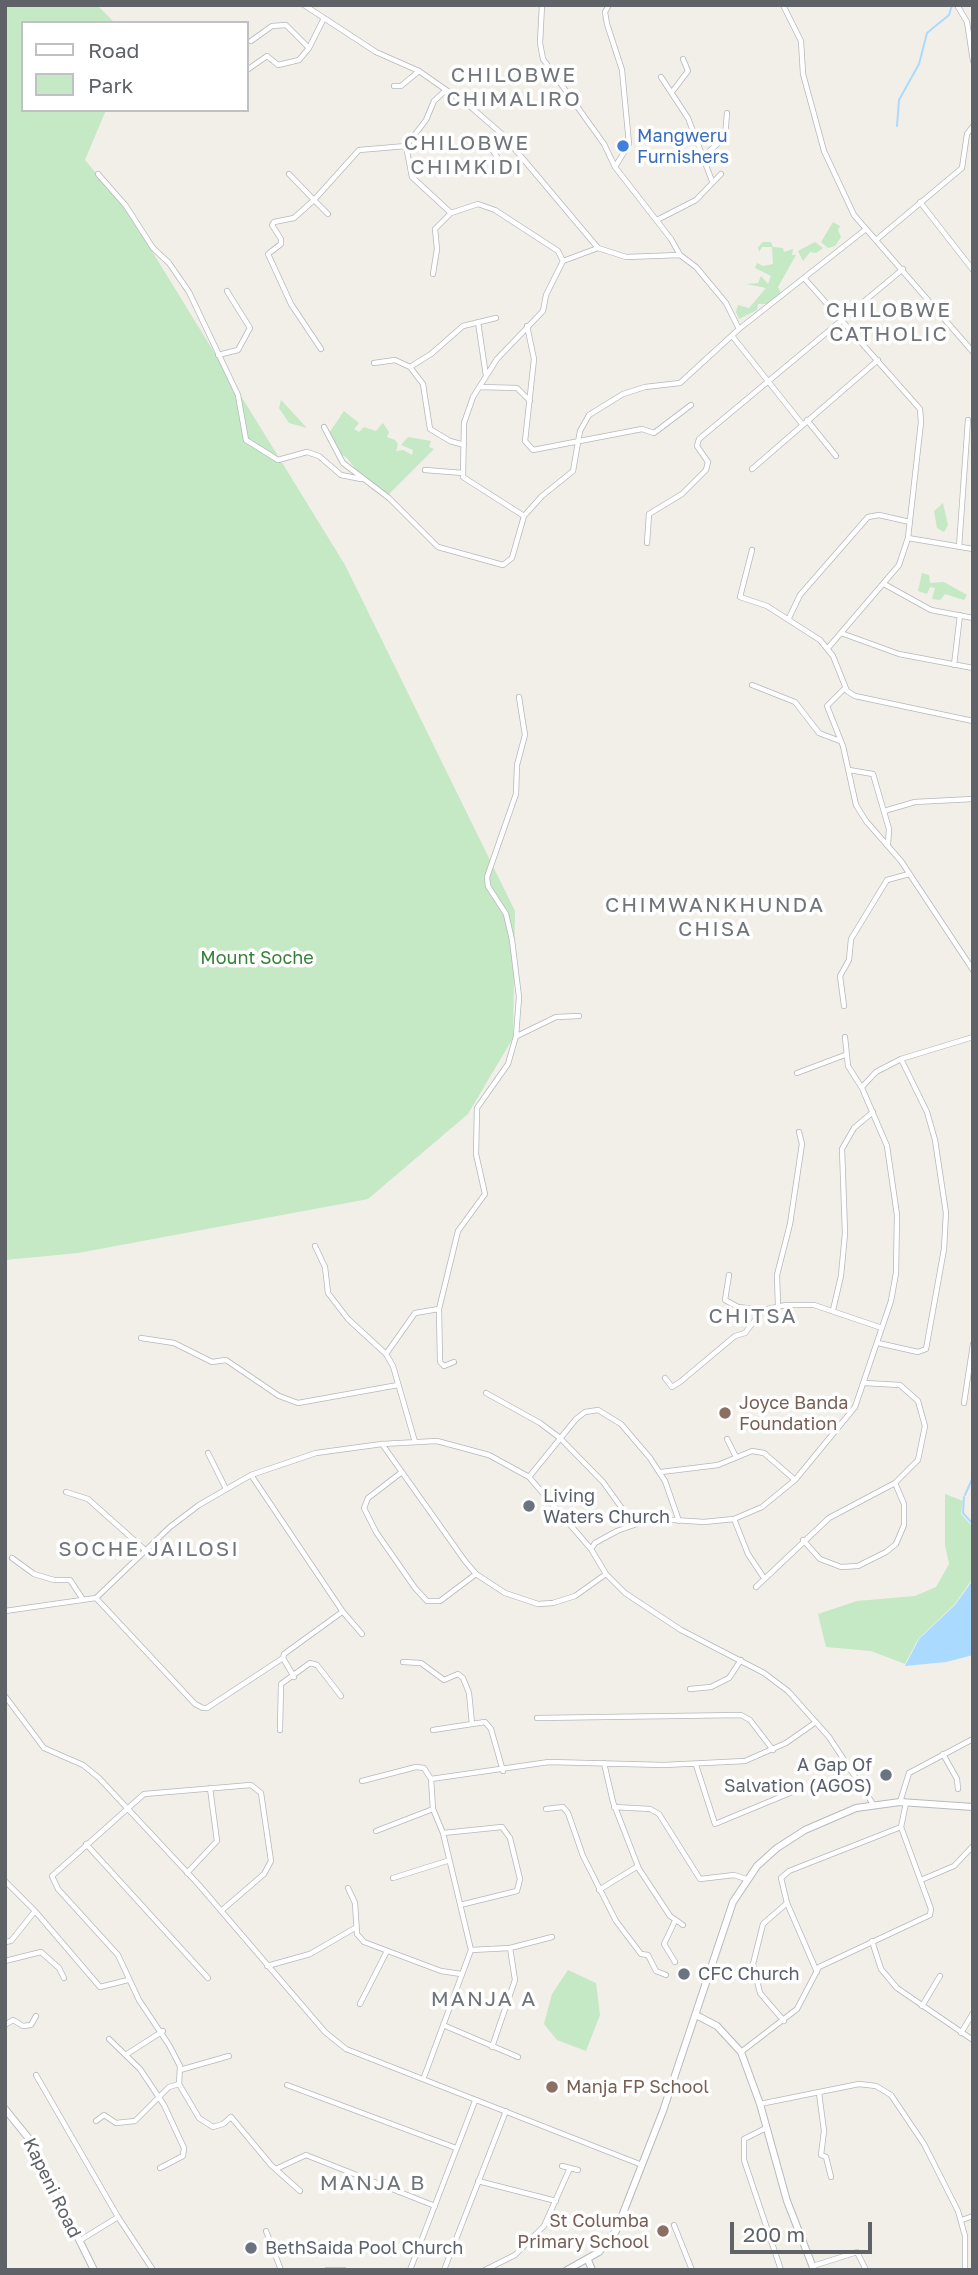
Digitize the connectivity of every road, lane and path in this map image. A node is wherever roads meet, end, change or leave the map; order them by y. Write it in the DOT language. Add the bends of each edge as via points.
graph roads {
  1 [pos="304,5"];
  2 [pos="542,5"];
  3 [pos="609,5"];
  4 [pos="783,5"];
  5 [pos="957,5"];
  6 [pos="323,20"];
  7 [pos="251,41"];
  8 [pos="310,48"];
  9 [pos="683,59"];
  10 [pos="973,61"];
  11 [pos="248,69"];
  12 [pos="419,71"];
  13 [pos="661,77"];
  14 [pos="394,86"];
  15 [pos="446,90"];
  16 [pos="672,92"];
  17 [pos="727,113"];
  18 [pos="973,126"];
  19 [pos="503,135"];
  20 [pos="406,146"];
  21 [pos="704,156"];
  22 [pos="502,164"];
  23 [pos="615,167"];
  24 [pos="98,174"];
  25 [pos="289,174"];
  26 [pos="721,174"];
  27 [pos="712,181"];
  28 [pos="314,200"];
  29 [pos="920,202"];
  30 [pos="451,213"];
  31 [pos="328,214"];
  32 [pos="657,220"];
  33 [pos="866,229"];
  34 [pos="876,240"];
  35 [pos="598,248"];
  36 [pos="680,255"];
  37 [pos="563,261"];
  38 [pos="903,269"];
  39 [pos="973,270"];
  40 [pos="433,274"];
  41 [pos="805,279"];
  42 [pos="227,291"];
  43 [pos="496,318"];
  44 [pos="843,321"];
  45 [pos="478,322"];
  46 [pos="527,326"];
  47 [pos="739,329"];
  48 [pos="733,337"];
  49 [pos="321,349"];
  50 [pos="973,352"];
  51 [pos="218,355"];
  52 [pos="878,360"];
  53 [pos="374,363"];
  54 [pos="410,367"];
  55 [pos="486,377"];
  56 [pos="767,380"];
  57 [pos="480,387"];
  58 [pos="531,401"];
  59 [pos="691,405"];
  60 [pos="968,419"];
  61 [pos="805,422"];
  62 [pos="324,426"];
  63 [pos="578,441"];
  64 [pos="464,445"];
  65 [pos="836,456"];
  66 [pos="751,469"];
  67 [pos="425,470"];
  68 [pos="463,473"];
  69 [pos="362,479"];
  70 [pos="524,516"];
  71 [pos="910,522"];
  72 [pos="908,538"];
  73 [pos="647,543"];
  74 [pos="959,547"];
  75 [pos="973,549"];
  76 [pos="752,550"];
  77 [pos="884,584"];
  78 [pos="960,615"];
  79 [pos="789,618"];
  80 [pos="973,618"];
  81 [pos="841,633"];
  82 [pos="828,648"];
  83 [pos="954,665"];
  84 [pos="973,668"];
  85 [pos="752,685"];
  86 [pos="845,688"];
  87 [pos="519,697"];
  88 [pos="973,721"];
  89 [pos="841,742"];
  90 [pos="849,770"];
  91 [pos="973,799"];
  92 [pos="884,811"];
  93 [pos="888,844"];
  94 [pos="909,874"];
  95 [pos="973,970"];
  96 [pos="844,1006"];
  97 [pos="579,1016"];
  98 [pos="516,1036"];
  99 [pos="845,1037"];
  100 [pos="973,1037"];
  101 [pos="845,1055"];
  102 [pos="901,1059"];
  103 [pos="797,1073"];
  104 [pos="862,1088"];
  105 [pos="873,1112"];
  106 [pos="799,1132"];
  107 [pos="315,1246"];
  108 [pos="729,1275"];
  109 [pos="778,1306"];
  110 [pos="439,1309"];
  111 [pos="762,1310"];
  112 [pos="833,1310"];
  113 [pos="882,1328"];
  114 [pos="141,1338"];
  115 [pos="878,1343"];
  116 [pos="973,1343"];
  117 [pos="386,1354"];
  118 [pos="454,1362"];
  119 [pos="665,1378"];
  120 [pos="865,1383"];
  121 [pos="398,1385"];
  122 [pos="486,1393"];
  123 [pos="964,1403"];
  124 [pos="560,1438"];
  125 [pos="727,1439"];
  126 [pos="415,1442"];
  127 [pos="382,1444"];
  128 [pos="208,1453"];
  129 [pos="736,1457"];
  130 [pos="402,1472"];
  131 [pos="660,1472"];
  132 [pos="251,1475"];
  133 [pos="529,1476"];
  134 [pos="795,1480"];
  135 [pos="895,1483"];
  136 [pos="226,1489"];
  137 [pos="66,1492"];
  138 [pos="734,1519"];
  139 [pos="679,1521"];
  140 [pos="634,1525"];
  141 [pos="803,1540"];
  142 [pos="144,1549"];
  143 [pos="591,1549"];
  144 [pos="12,1558"];
  145 [pos="476,1574"];
  146 [pos="606,1574"];
  147 [pos="764,1578"];
  148 [pos="756,1587"];
  149 [pos="82,1598"];
  150 [pos="96,1598"];
  151 [pos="5,1611"];
  152 [pos="342,1612"];
  153 [pos="362,1634"];
  154 [pos="283,1658"];
  155 [pos="741,1660"];
  156 [pos="403,1662"];
  157 [pos="294,1677"];
  158 [pos="690,1689"];
  159 [pos="5,1696"];
  160 [pos="341,1696"];
  161 [pos="537,1718"];
  162 [pos="816,1721"];
  163 [pos="472,1724"];
  164 [pos="281,1730"];
  165 [pos="433,1730"];
  166 [pos="973,1739"];
  167 [pos="773,1750"];
  168 [pos="943,1754"];
  169 [pos="604,1763"];
  170 [pos="695,1765"];
  171 [pos="503,1771"];
  172 [pos="431,1779"];
  173 [pos="362,1781"];
  174 [pos="210,1787"];
  175 [pos="802,1788"];
  176 [pos="958,1789"];
  177 [pos="903,1803"];
  178 [pos="873,1804"];
  179 [pos="614,1807"];
  180 [pos="973,1807"];
  181 [pos="125,1809"];
  182 [pos="433,1809"];
  183 [pos="546,1809"];
  184 [pos="901,1827"];
  185 [pos="376,1831"];
  186 [pos="443,1833"];
  187 [pos="86,1844"];
  188 [pos="973,1846"];
  189 [pos="447,1861"];
  190 [pos="638,1866"];
  191 [pos="187,1873"];
  192 [pos="393,1878"];
  193 [pos="747,1879"];
  194 [pos="921,1880"];
  195 [pos="5,1881"];
  196 [pos="348,1888"];
  197 [pos="599,1889"];
  198 [pos="787,1903"];
  199 [pos="460,1905"];
  200 [pos="35,1911"];
  201 [pos="221,1911"];
  202 [pos="675,1921"];
  203 [pos="683,1925"];
  204 [pos="355,1928"];
  205 [pos="552,1937"];
  206 [pos="872,1941"];
  207 [pos="5,1942"];
  208 [pos="510,1948"];
  209 [pos="471,1950"];
  210 [pos="387,1951"];
  211 [pos="5,1961"];
  212 [pos="675,1962"];
  213 [pos="267,1966"];
  214 [pos="817,1972"];
  215 [pos="461,1974"];
  216 [pos="666,1975"];
  217 [pos="940,1976"];
  218 [pos="64,1978"];
  219 [pos="208,1978"];
  220 [pos="128,1980"];
  221 [pos="360,2004"];
  222 [pos="922,2006"];
  223 [pos="973,2013"];
  224 [pos="696,2015"];
  225 [pos="36,2017"];
  226 [pos="784,2021"];
  227 [pos="5,2025"];
  228 [pos="443,2025"];
  229 [pos="163,2031"];
  230 [pos="961,2032"];
  231 [pos="110,2039"];
  232 [pos="973,2040"];
  233 [pos="492,2047"];
  234 [pos="741,2052"];
  235 [pos="127,2054"];
  236 [pos="229,2056"];
  237 [pos="518,2057"];
  238 [pos="180,2070"];
  239 [pos="36,2075"];
  240 [pos="424,2077"];
  241 [pos="179,2084"];
  242 [pos="288,2085"];
  243 [pos="819,2093"];
  244 [pos="159,2097"];
  245 [pos="475,2101"];
  246 [pos="760,2104"];
  247 [pos="5,2109"];
  248 [pos="506,2111"];
  249 [pos="96,2121"];
  250 [pos="766,2128"];
  251 [pos="456,2148"];
  252 [pos="642,2165"];
  253 [pos="562,2166"];
  254 [pos="160,2168"];
  255 [pos="570,2168"];
  256 [pos="276,2169"];
  257 [pos="578,2170"];
  258 [pos="831,2177"];
  259 [pos="478,2181"];
  260 [pos="300,2191"];
  261 [pos="556,2201"];
  262 [pos="435,2206"];
  263 [pos="973,2216"];
  264 [pos="118,2217"];
  265 [pos="962,2220"];
  266 [pos="674,2225"];
  267 [pos="267,2231"];
  268 [pos="78,2241"];
  269 [pos="588,2260"];
  270 [pos="813,2268"];
  271 [pos="412,2269"];
  272 [pos="94,2270"];
  273 [pos="153,2270"];
  274 [pos="281,2270"];
  275 [pos="327,2270"];
  276 [pos="344,2270"];
  277 [pos="444,2270"];
  278 [pos="485,2270"];
  279 [pos="567,2270"];
  280 [pos="592,2270"];
  281 [pos="692,2270"];
  282 [pos="781,2270"];
  283 [pos="866,2270"];
  284 [pos="965,2270"];
  1 -- 6 [label="street"];
  2 -- 23 [label="street" via="543,59 604,144"];
  3 -- 23 [label="street" via="607,24 628,106 629,144"];
  4 -- 33 [label="street" via="801,41 803,74 824,151 854,215"];
  5 -- 10 [label="street" via="967,22"];
  6 -- 8 [label="street"];
  6 -- 12 [label="street"];
  7 -- 8 [label="street" via="272,26 286,25"];
  8 -- 11 [label="street" via="299,60 278,65 267,56"];
  9 -- 16 [label="street" via="688,71"];
  12 -- 14 [label="street" via="401,86"];
  12 -- 15 [label="street"];
  13 -- 16 [label="street"];
  15 -- 19 [label="street"];
  15 -- 20 [label="street"];
  16 -- 21 [label="street"];
  17 -- 21 [label="street" via="725,137"];
  18 -- 29 [label="street" via="967,134 964,165"];
  19 -- 22 [label="street" via="491,148"];
  19 -- 35 [label="street"];
  20 -- 28 [label="street" via="359,150"];
  20 -- 30 [label="street" via="412,177"];
  21 -- 27 [label="street"];
  23 -- 32 [label="street"];
  24 -- 51 [label="street" via="187,288"];
  25 -- 28 [label="street"];
  26 -- 27 [label="street"];
  27 -- 32 [label="street" via="696,200"];
  28 -- 31 [label="street"];
  28 -- 49 [label="street" via="294,218 274,222 281,244 268,254"];
  29 -- 34 [label="street"];
  29 -- 39 [label="street"];
  30 -- 37 [label="street" via="478,204 495,210 558,251"];
  30 -- 40 [label="street" via="435,229"];
  32 -- 36 [label="street"];
  33 -- 34 [label="street"];
  33 -- 41 [label="street"];
  34 -- 38 [label="street"];
  35 -- 36 [label="street" via="626,257"];
  35 -- 37 [label="street"];
  36 -- 47 [label="street" via="726,303"];
  37 -- 46 [label="street" via="544,308"];
  38 -- 44 [label="street"];
  38 -- 50 [label="street"];
  41 -- 44 [label="street"];
  41 -- 47 [label="street"];
  42 -- 51 [label="street" via="250,328 237,350"];
  43 -- 45 [label="street"];
  44 -- 52 [label="street"];
  44 -- 56 [label="street"];
  45 -- 54 [label="street" via="463,326"];
  45 -- 55 [label="street"];
  46 -- 55 [label="street"];
  46 -- 58 [label="street" via="534,351"];
  47 -- 48 [label="street"];
  48 -- 56 [label="street"];
  48 -- 63 [label="street" via="678,384 638,389 598,408 584,422"];
  51 -- 69 [label="street" via="238,395 246,440 278,460 307,452 341,475"];
  52 -- 61 [label="street"];
  52 -- 71 [label="street" via="921,415"];
  53 -- 54 [label="street" via="395,360"];
  54 -- 64 [label="street" via="423,384 430,429"];
  55 -- 57 [label="street"];
  56 -- 61 [label="street"];
  56 -- 73 [label="street" via="697,441 708,463 706,470 682,494 649,514"];
  57 -- 58 [label="street" via="517,388"];
  57 -- 64 [label="street" via="464,423"];
  58 -- 63 [label="street" via="525,435 530,448"];
  59 -- 63 [label="street" via="654,433 642,429"];
  60 -- 74 [label="street"];
  61 -- 65 [label="street"];
  61 -- 66 [label="street"];
  62 -- 69 [label="street" via="339,457"];
  63 -- 70 [label="street" via="573,471"];
  64 -- 68 [label="street"];
  67 -- 68 [label="street"];
  68 -- 70 [label="street" via="465,479"];
  69 -- 70 [label="street" via="389,498 438,547 498,565 512,558"];
  71 -- 72 [label="street"];
  71 -- 79 [label="street" via="868,517 800,595"];
  72 -- 74 [label="street"];
  72 -- 77 [label="street" via="899,565"];
  74 -- 75 [label="street"];
  76 -- 79 [label="street" via="740,597"];
  77 -- 78 [label="street" via="931,610"];
  77 -- 81 [label="street"];
  78 -- 80 [label="street"];
  78 -- 83 [label="street"];
  79 -- 82 [label="street"];
  81 -- 82 [label="street"];
  81 -- 83 [label="street" via="899,654"];
  82 -- 86 [label="street"];
  83 -- 84 [label="street"];
  85 -- 89 [label="street" via="795,702 819,733"];
  86 -- 88 [label="street" via="855,696"];
  86 -- 89 [label="street" via="827,704"];
  87 -- 98 [label="street" via="526,735 517,765 516,794 487,877 506,914 512,940 519,997"];
  89 -- 90 [label="street"];
  90 -- 92 [label="street" via="873,774"];
  90 -- 93 [label="street" via="856,805"];
  91 -- 92 [label="street" via="915,802"];
  92 -- 93 [label="street"];
  93 -- 94 [label="street"];
  94 -- 95 [label="street"];
  94 -- 96 [label="street" via="887,880 851,939 849,960 840,976"];
  97 -- 98 [label="street" via="556,1017"];
  98 -- 110 [label="street" via="508,1064 477,1108 475,1154 485,1194 458,1231"];
  99 -- 101 [label="street"];
  100 -- 102 [label="street"];
  101 -- 103 [label="street"];
  101 -- 104 [label="street"];
  102 -- 104 [label="street" via="876,1072"];
  102 -- 115 [label="street" via="935,1140 946,1213 944,1249 926,1349 918,1352"];
  104 -- 105 [label="street"];
  105 -- 112 [label="street" via="854,1128 842,1149 845,1233"];
  105 -- 113 [label="street" via="889,1154 897,1215 896,1273"];
  106 -- 109 [label="street" via="802,1144 790,1224 777,1275"];
  107 -- 117 [label="street" via="325,1268 328,1293"];
  108 -- 111 [label="street" via="726,1302"];
  109 -- 111 [label="street"];
  109 -- 112 [label="street" via="806,1304"];
  110 -- 117 [label="street" via="415,1314"];
  110 -- 118 [label="street" via="440,1362 444,1366"];
  111 -- 119 [label="street" via="745,1333 735,1336 680,1382 672,1387"];
  112 -- 113 [label="street"];
  113 -- 115 [label="street"];
  114 -- 121 [label="street" via="174,1343 212,1362 226,1360 279,1396 298,1402"];
  115 -- 120 [label="street"];
  116 -- 123 [label="street"];
  117 -- 121 [label="street"];
  120 -- 134 [label="street" via="850,1416"];
  120 -- 135 [label="street" via="900,1385 913,1395 924,1416 922,1453"];
  121 -- 126 [label="street"];
  122 -- 124 [label="street"];
  124 -- 131 [label="street" via="585,1412 604,1412 638,1442"];
  124 -- 133 [label="street"];
  124 -- 140 [label="street" via="603,1482"];
  125 -- 129 [label="street"];
  126 -- 127 [label="street"];
  126 -- 133 [label="street" via="461,1445"];
  127 -- 130 [label="street"];
  127 -- 132 [label="street" via="316,1453"];
  128 -- 136 [label="street"];
  129 -- 131 [label="street" via="709,1467"];
  129 -- 134 [label="street" via="752,1451 764,1453"];
  130 -- 145 [label="street"];
  130 -- 145 [label="street" via="368,1499 364,1508 415,1588 433,1603"];
  131 -- 139 [label="street"];
  132 -- 136 [label="street"];
  132 -- 152 [label="street"];
  133 -- 143 [label="street"];
  134 -- 138 [label="street" via="776,1499"];
  135 -- 141 [label="street" via="829,1518"];
  135 -- 141 [label="street" via="904,1504 904,1525 886,1552 858,1566 841,1567 820,1559"];
  136 -- 142 [label="street"];
  137 -- 142 [label="street" via="88,1499"];
  138 -- 139 [label="street"];
  138 -- 147 [label="street" via="748,1555"];
  139 -- 140 [label="street" via="659,1518"];
  140 -- 143 [label="street"];
  141 -- 147 [label="street"];
  142 -- 150 [label="street"];
  143 -- 146 [label="street"];
  144 -- 149 [label="street" via="34,1574 70,1580"];
  145 -- 146 [label="street" via="505,1592 538,1604 565,1601"];
  146 -- 155 [label="street" via="625,1593 681,1630"];
  147 -- 148 [label="street"];
  149 -- 150 [label="street"];
  149 -- 151 [label="street"];
  150 -- 154 [label="street" via="203,1708"];
  152 -- 153 [label="street"];
  152 -- 154 [label="street"];
  154 -- 157 [label="street"];
  155 -- 158 [label="street" via="729,1678 711,1687"];
  155 -- 162 [label="street" via="788,1690"];
  156 -- 163 [label="street" via="421,1663 444,1679 458,1674 463,1678"];
  157 -- 160 [label="street" via="314,1663"];
  157 -- 164 [label="street" via="279,1689"];
  159 -- 181 [label="street" via="44,1748 86,1767"];
  161 -- 167 [label="street" via="741,1714"];
  162 -- 167 [label="street"];
  162 -- 178 [label="street"];
  163 -- 165 [label="street"];
  163 -- 171 [label="street" via="485,1723 491,1729"];
  166 -- 168 [label="street"];
  167 -- 170 [label="street" via="745,1762"];
  168 -- 176 [label="street"];
  168 -- 177 [label="street" via="909,1773"];
  169 -- 170 [label="street"];
  169 -- 171 [label="street" via="549,1762"];
  169 -- 179 [label="street"];
  170 -- 175 [label="street" via="715,1824"];
  171 -- 172 [label="street"];
  172 -- 173 [label="street" via="425,1768 416,1767"];
  172 -- 182 [label="street"];
  174 -- 181 [label="street" via="150,1792"];
  174 -- 191 [label="street" via="216,1843"];
  174 -- 201 [label="street" via="257,1788 271,1861 264,1874"];
  177 -- 178 [label="main road"];
  177 -- 180 [label="main road"];
  177 -- 184 [label="street"];
  178 -- 193 [label="main road" via="796,1835 768,1855"];
  179 -- 190 [label="street"];
  179 -- 193 [label="street" via="650,1809 659,1814 700,1878 734,1875"];
  181 -- 187 [label="street"];
  181 -- 191 [label="street"];
  182 -- 185 [label="street"];
  182 -- 186 [label="street"];
  183 -- 197 [label="street" via="563,1807 568,1813"];
  184 -- 194 [label="street"];
  184 -- 198 [label="street" via="784,1874 781,1881"];
  186 -- 189 [label="street"];
  186 -- 199 [label="street" via="502,1827 510,1838 520,1879 517,1891"];
  187 -- 219 [label="street"];
  187 -- 220 [label="street" via="52,1879 113,1948"];
  188 -- 194 [label="street" via="954,1866"];
  189 -- 192 [label="street"];
  189 -- 199 [label="street"];
  190 -- 197 [label="street"];
  190 -- 202 [label="street"];
  191 -- 201 [label="street"];
  193 -- 224 [label="main road" via="733,1902"];
  194 -- 206 [label="street" via="932,1909 928,1918"];
  195 -- 200 [label="street"];
  196 -- 204 [label="street" via="355,1903"];
  197 -- 216 [label="street" via="637,1950"];
  198 -- 214 [label="street"];
  198 -- 226 [label="street" via="763,1924 753,1964 760,1993"];
  199 -- 209 [label="street"];
  200 -- 207 [label="street" via="11,1941"];
  200 -- 220 [label="street" via="100,1987"];
  201 -- 213 [label="street"];
  202 -- 203 [label="street"];
  202 -- 212 [label="street" via="664,1944"];
  204 -- 210 [label="street" via="364,1942"];
  204 -- 213 [label="street" via="310,1954"];
  205 -- 208 [label="street"];
  206 -- 214 [label="street" via="824,1964"];
  206 -- 222 [label="street" via="888,1978"];
  208 -- 209 [label="street"];
  208 -- 233 [label="street" via="515,1980"];
  209 -- 215 [label="street"];
  210 -- 215 [label="street"];
  210 -- 221 [label="street"];
  211 -- 218 [label="street" via="41,1952"];
  213 -- 240 [label="street" via="346,2049"];
  214 -- 226 [label="street" via="797,2009"];
  215 -- 228 [label="street"];
  217 -- 222 [label="street"];
  220 -- 229 [label="street"];
  222 -- 230 [label="street"];
  223 -- 230 [label="street"];
  224 -- 234 [label="main road" via="721,2029"];
  224 -- 252 [label="main road"];
  225 -- 227 [label="street" via="31,2025 13,2020"];
  226 -- 234 [label="street"];
  228 -- 233 [label="street"];
  228 -- 240 [label="street"];
  229 -- 235 [label="street"];
  229 -- 238 [label="street"];
  230 -- 232 [label="street"];
  231 -- 235 [label="street"];
  233 -- 237 [label="street"];
  234 -- 246 [label="main road"];
  235 -- 244 [label="street"];
  236 -- 238 [label="street"];
  238 -- 241 [label="street"];
  239 -- 264 [label="street"];
  240 -- 245 [label="street"];
  241 -- 244 [label="street"];
  241 -- 256 [label="street" via="199,2118 213,2127 231,2117"];
  242 -- 251 [label="street"];
  243 -- 246 [label="street"];
  243 -- 258 [label="street" via="824,2131 821,2155 826,2157"];
  243 -- 265 [label="street" via="859,2084 891,2095 931,2156"];
  244 -- 249 [label="street" via="135,2121 114,2122 104,2115"];
  244 -- 254 [label="street" via="186,2152"];
  245 -- 248 [label="street"];
  245 -- 251 [label="street"];
  246 -- 250 [label="main road"];
  247 -- 268 [label="main road, Kapeni Road" via="30,2140"];
  248 -- 252 [label="street"];
  248 -- 259 [label="street"];
  250 -- 270 [label="main road"];
  250 -- 282 [label="street" via="744,2139 744,2160"];
  251 -- 262 [label="street"];
  252 -- 269 [label="main road" via="614,2234"];
  253 -- 255 [label="street"];
  255 -- 257 [label="street"];
  255 -- 261 [label="street"];
  256 -- 260 [label="street"];
  256 -- 262 [label="street" via="306,2155"];
  259 -- 261 [label="street"];
  259 -- 277 [label="street"];
  261 -- 278 [label="street" via="549,2220 520,2250"];
  262 -- 271 [label="street"];
  263 -- 265 [label="street"];
  264 -- 268 [label="street"];
  264 -- 273 [label="street"];
  265 -- 284 [label="street"];
  266 -- 281 [label="street"];
  267 -- 274 [label="street"];
  268 -- 272 [label="main road, Kapeni Road"];
  269 -- 279 [label="main road"];
  269 -- 280 [label="main road"];
  270 -- 283 [label="street" via="858,2252"];
  275 -- 276 [label="street"];
}
